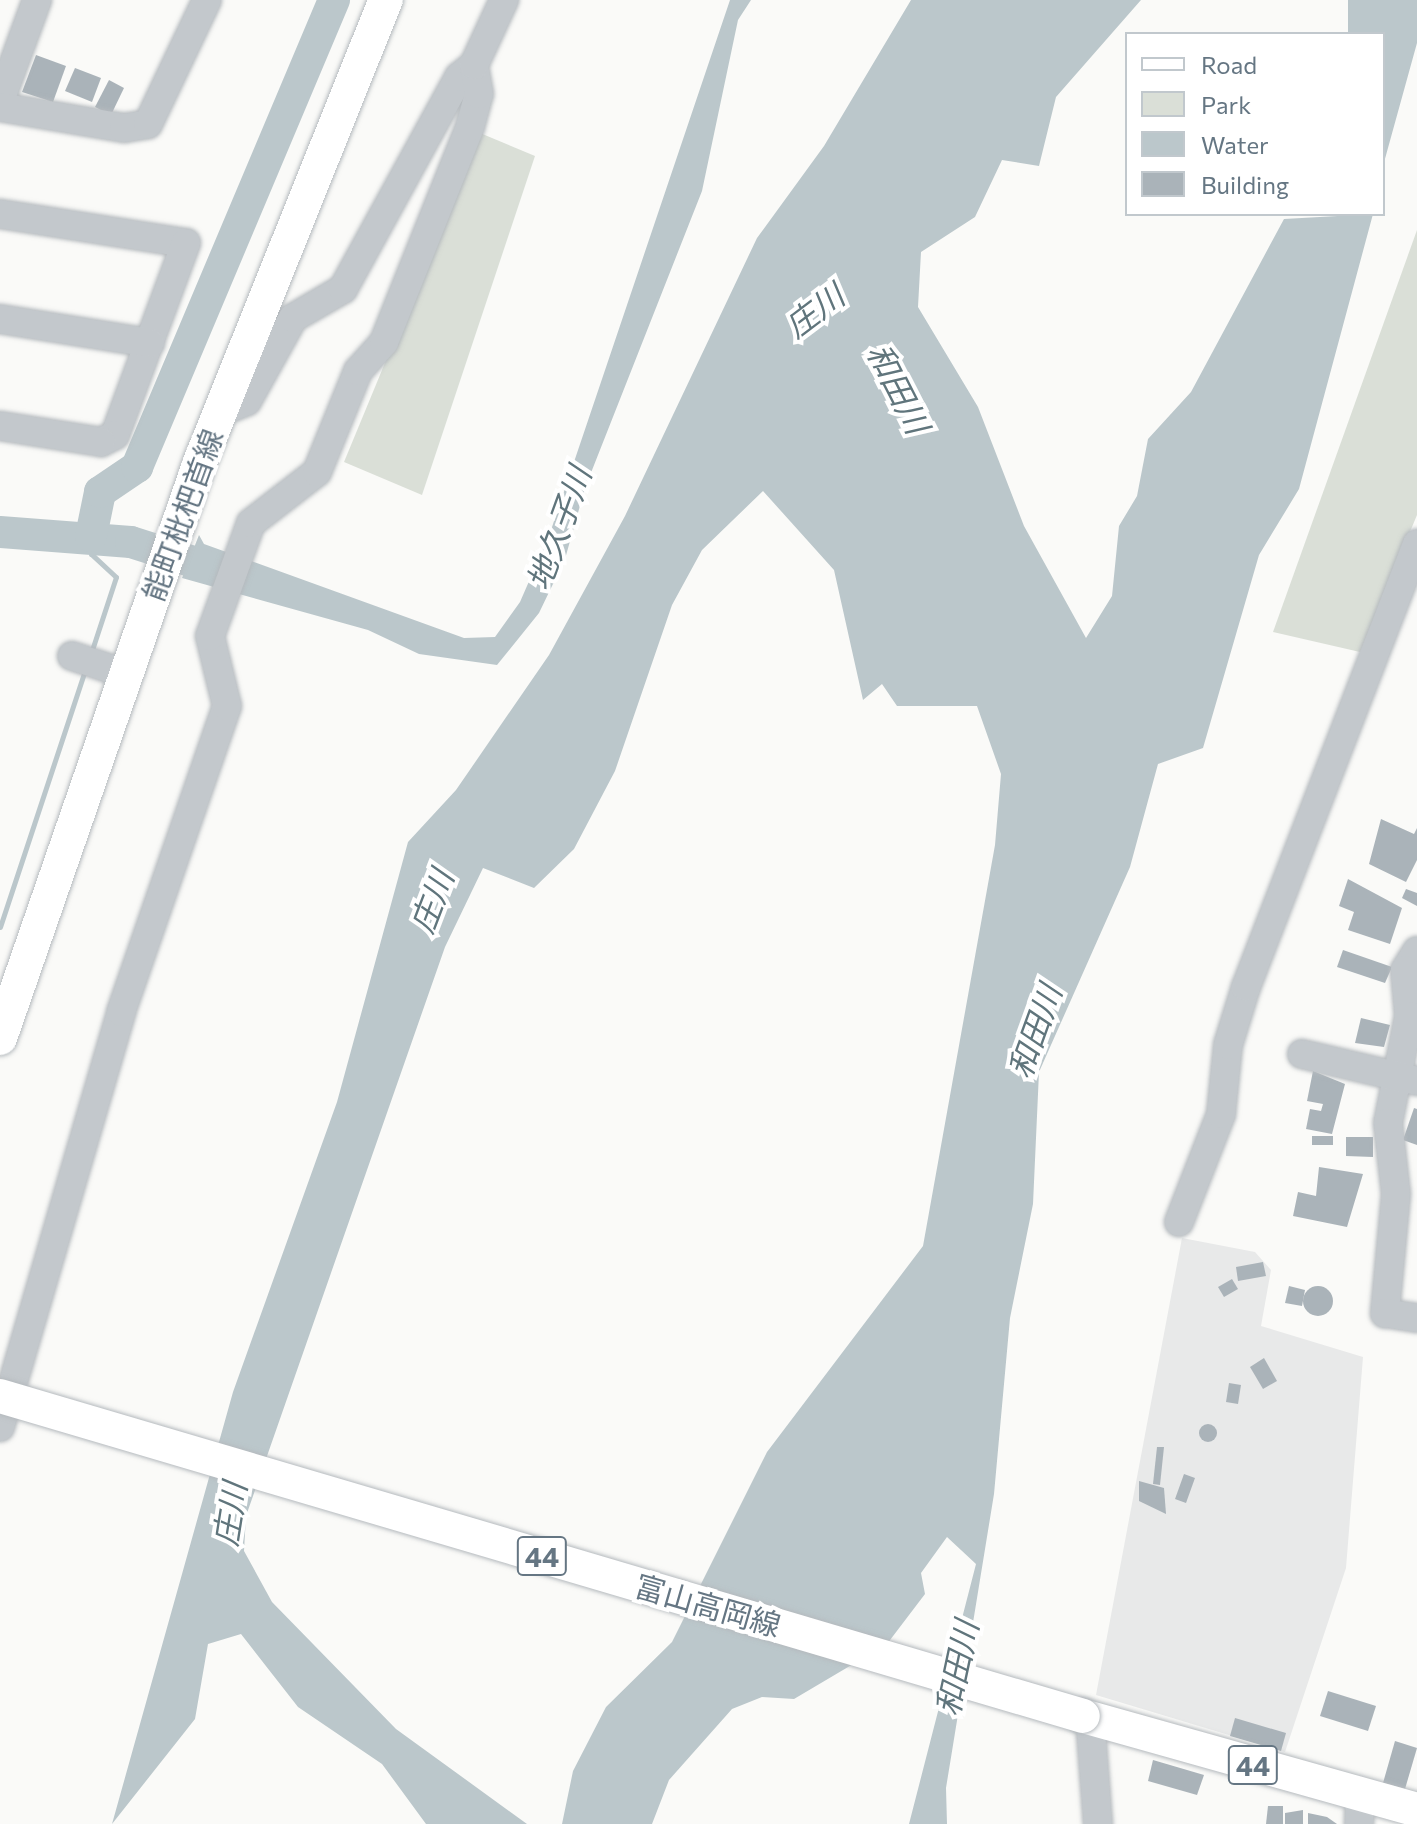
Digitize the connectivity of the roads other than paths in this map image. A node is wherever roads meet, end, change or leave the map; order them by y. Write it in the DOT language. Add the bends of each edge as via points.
graph roads {
  1 [pos="37,0"];
  2 [pos="207,0"];
  3 [pos="386,0"];
  4 [pos="504,0"];
  5 [pos="474,65"];
  6 [pos="0,101"];
  7 [pos="0,107"];
  8 [pos="0,214"];
  9 [pos="0,319"];
  10 [pos="150,343"];
  11 [pos="218,413"];
  12 [pos="0,426"];
  13 [pos="1417,544"];
  14 [pos="1417,951"];
  15 [pos="0,1038"];
  16 [pos="1302,1054"];
  17 [pos="1407,1077"];
  18 [pos="1179,1222"];
  19 [pos="1417,1318"];
  20 [pos="0,1396"];
  21 [pos="0,1427"];
  22 [pos="1087,1717"];
  23 [pos="1360,1809"];
  24 [pos="1417,1810"];
  25 [pos="1098,1824"];
  1 -- 6 [label="street"];
  2 -- 7 [label="street" via="148,124 124,128"];
  3 -- 11 [label="main road, 能町枇杷首線"];
  4 -- 5 [label="street"];
  5 -- 11 [label="street" via="459,77 343,289 293,318 247,401"];
  5 -- 21 [label="street" via="479,94 470,127 384,342 358,371 317,472 251,523 210,636 227,706 121,1012"];
  8 -- 10 [label="street" via="186,243"];
  9 -- 10 [label="street"];
  10 -- 12 [label="street" via="115,435 101,442"];
  11 -- 15 [label="main road, 能町枇杷首線" via="145,618 98,665"];
  13 -- 18 [label="street" via="1246,987 1228,1045 1221,1114"];
  14 -- 17 [label="street" via="1405,970"];
  16 -- 17 [label="street"];
  17 -- 19 [label="street" via="1388,1123 1396,1194 1385,1313"];
  20 -- 22 [label="main road, 富山高岡線 / 44, bridge"];
  22 -- 23 [label="main road, 富山高岡線 / 44"];
  22 -- 25 [label="street"];
  23 -- 24 [label="main road, 富山高岡線 / 44"];
}
